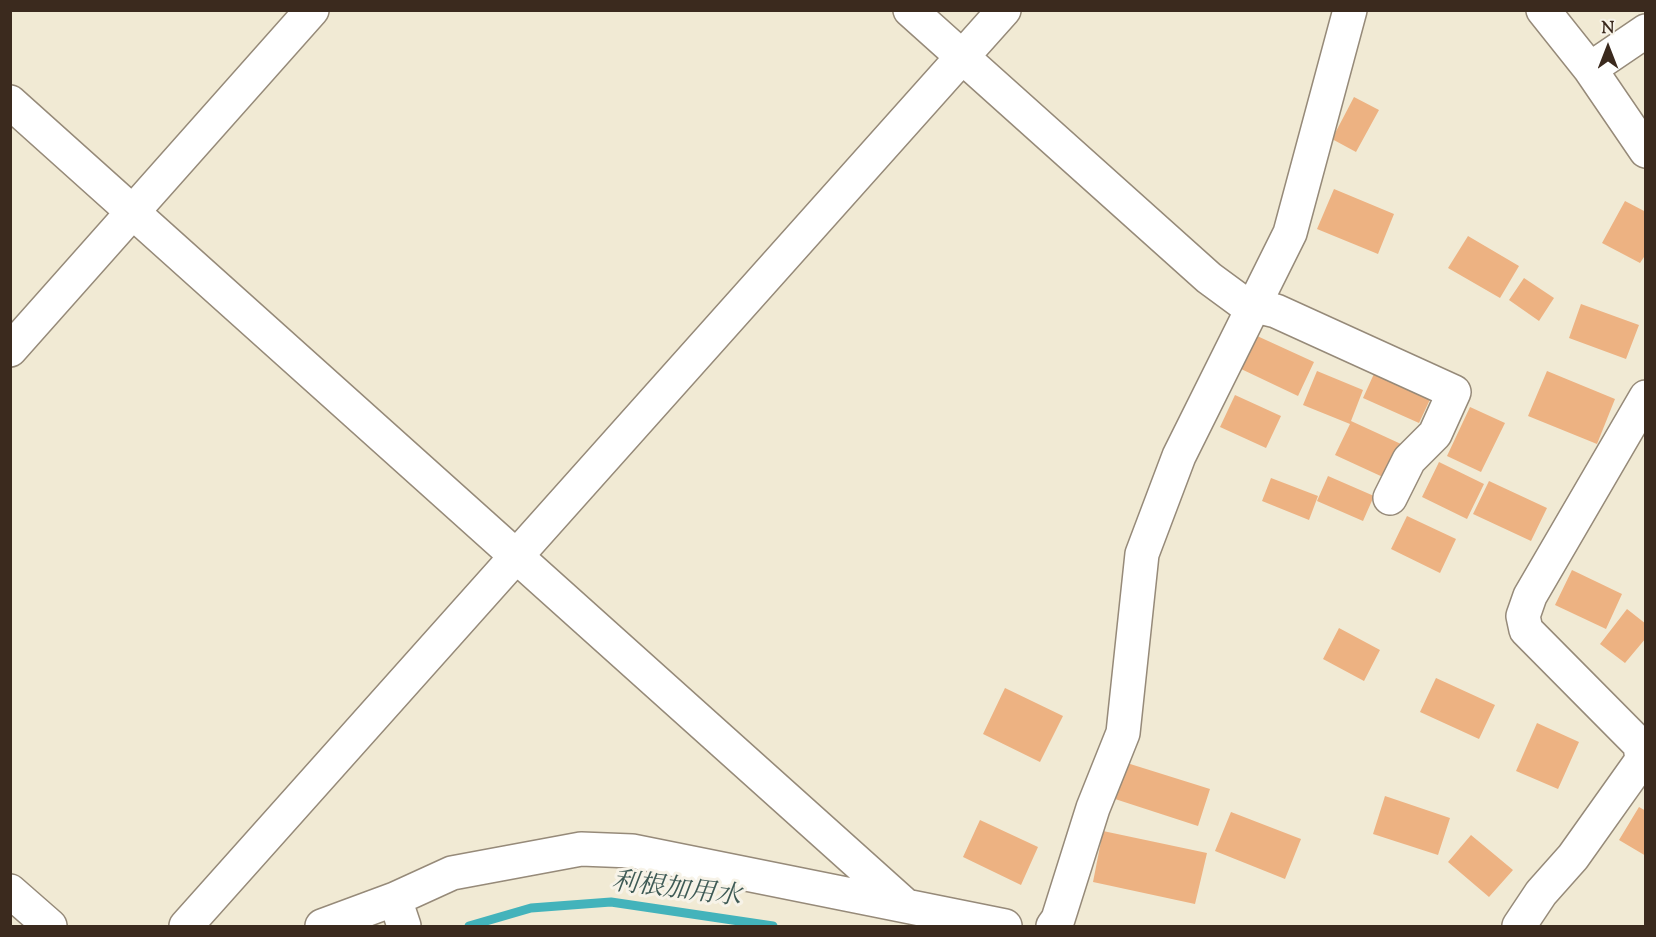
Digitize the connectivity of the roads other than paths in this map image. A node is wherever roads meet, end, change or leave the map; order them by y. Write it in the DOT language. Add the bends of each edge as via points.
graph roads {
  1 [pos="312,10"];
  2 [pos="910,10"];
  3 [pos="1004,10"];
  4 [pos="1350,10"];
  5 [pos="1543,10"];
  6 [pos="1646,31"];
  7 [pos="962,58"];
  8 [pos="1590,69"];
  9 [pos="10,102"];
  10 [pos="1646,151"];
  11 [pos="133,212"];
  12 [pos="1254,305"];
  13 [pos="10,350"];
  14 [pos="1646,397"];
  15 [pos="1390,498"];
  16 [pos="516,555"];
  17 [pos="10,891"];
  18 [pos="905,905"];
  19 [pos="399,913"];
  20 [pos="50,927"];
  21 [pos="186,927"];
  22 [pos="322,927"];
  23 [pos="1005,927"];
  24 [pos="1053,927"];
  25 [pos="1519,927"];
  1 -- 11 [label="street"];
  2 -- 7 [label="street"];
  3 -- 7 [label="street"];
  4 -- 12 [label="street" via="1290,233"];
  5 -- 8 [label="street"];
  6 -- 8 [label="street"];
  7 -- 12 [label="street" via="1209,278 1236,299"];
  7 -- 16 [label="street"];
  8 -- 10 [label="street"];
  9 -- 11 [label="street"];
  11 -- 13 [label="street"];
  11 -- 16 [label="street"];
  12 -- 15 [label="street" via="1276,311 1454,392 1435,434 1409,460"];
  12 -- 24 [label="street" via="1179,456 1142,554 1123,733 1092,808"];
  14 -- 25 [label="street" via="1530,596 1524,616 1526,630 1640,745 1642,760"];
  16 -- 18 [label="street"];
  16 -- 21 [label="street"];
  17 -- 20 [label="street"];
  18 -- 19 [label="street" via="632,850 580,849 452,873"];
  18 -- 23 [label="street"];
  19 -- 22 [label="street"];
}
